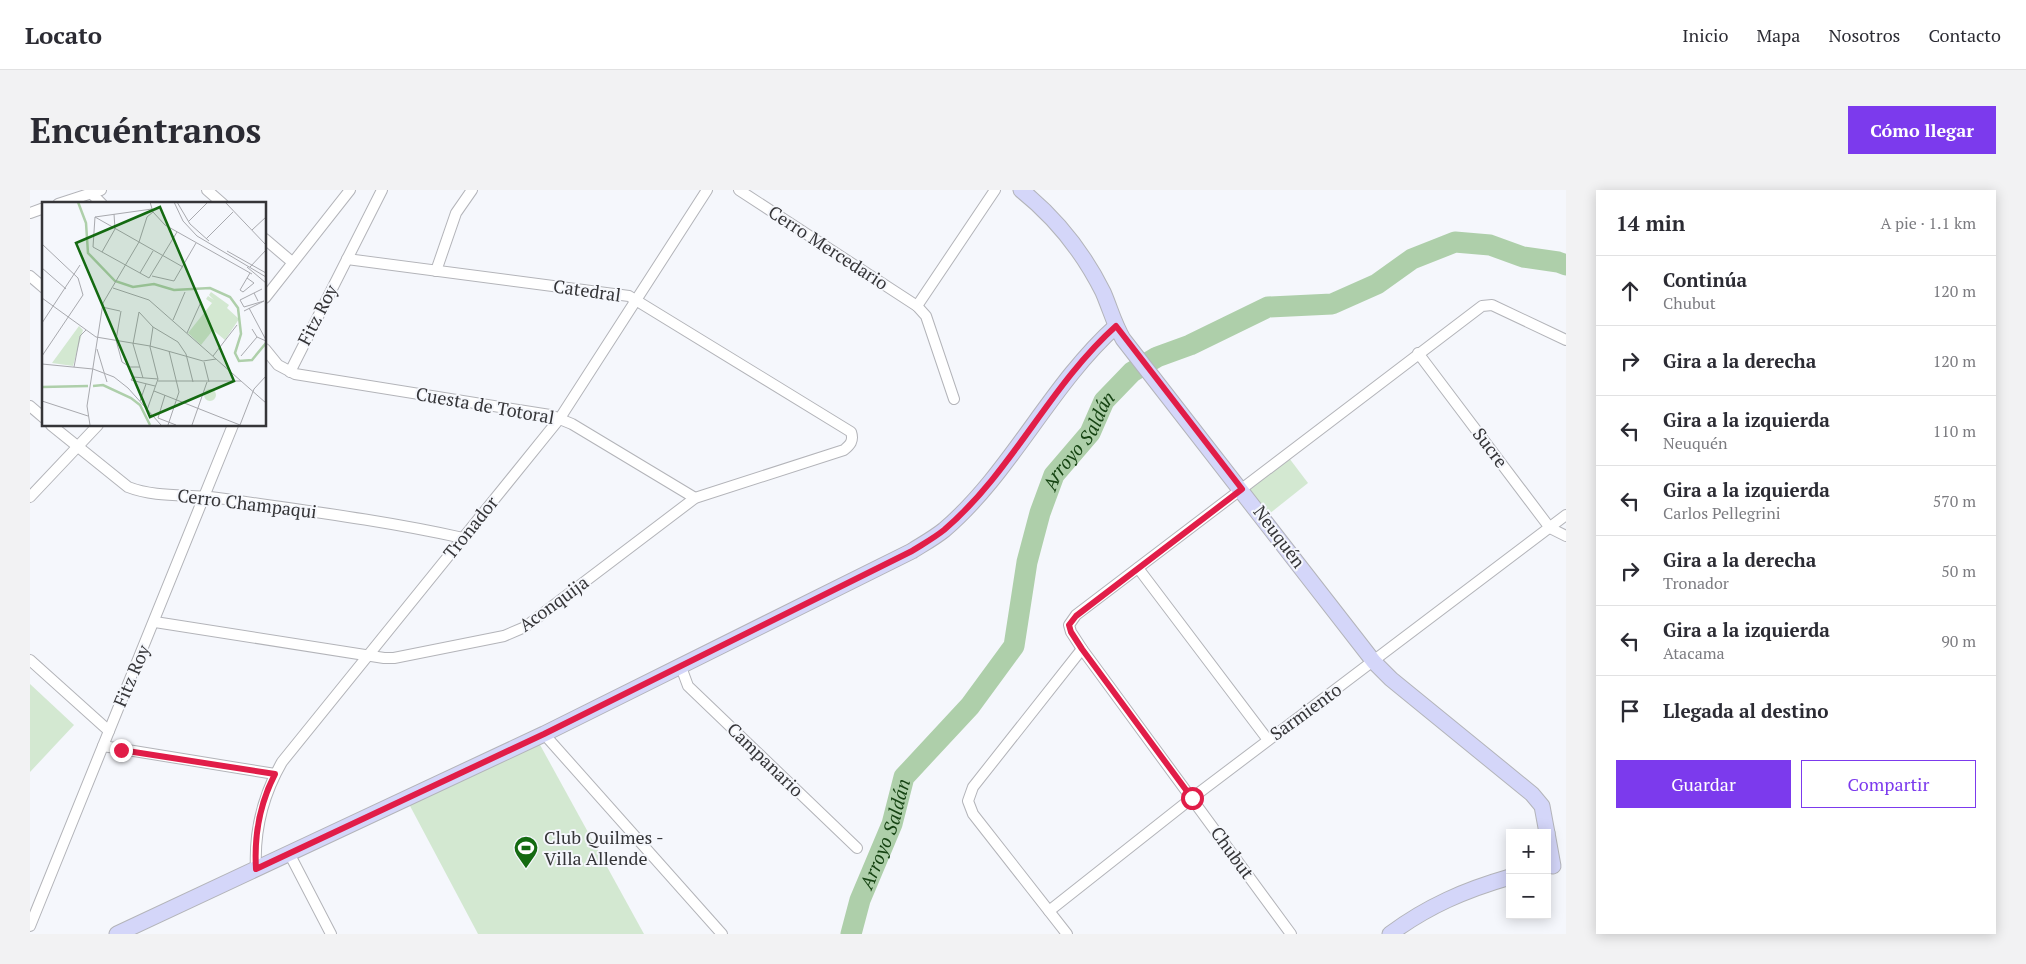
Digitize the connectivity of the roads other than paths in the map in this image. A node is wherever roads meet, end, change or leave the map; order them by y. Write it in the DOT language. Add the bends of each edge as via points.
graph roads {
  1 [pos="207,190"];
  2 [pos="350,190"];
  3 [pos="382,190"];
  4 [pos="472,190"];
  5 [pos="707,190"];
  6 [pos="738,190"];
  7 [pos="995,190"];
  8 [pos="1021,190"];
  9 [pos="96,192"];
  10 [pos="64,202"];
  11 [pos="221,202"];
  12 [pos="42,209"];
  13 [pos="30,213"];
  14 [pos="266,240"];
  15 [pos="347,259"];
  16 [pos="292,262"];
  17 [pos="436,271"];
  18 [pos="30,276"];
  19 [pos="42,286"];
  20 [pos="266,297"];
  21 [pos="637,300"];
  22 [pos="917,306"];
  23 [pos="1116,326"];
  24 [pos="1566,340"];
  25 [pos="1418,353"];
  26 [pos="269,362"];
  27 [pos="290,372"];
  28 [pos="954,398"];
  29 [pos="30,406"];
  30 [pos="42,416"];
  31 [pos="560,418"];
  32 [pos="52,426"];
  33 [pos="97,426"];
  34 [pos="233,426"];
  35 [pos="851,432"];
  36 [pos="77,447"];
  37 [pos="1242,489"];
  38 [pos="204,496"];
  39 [pos="30,497"];
  40 [pos="695,498"];
  41 [pos="1566,515"];
  42 [pos="1550,528"];
  43 [pos="1566,536"];
  44 [pos="463,538"];
  45 [pos="1138,568"];
  46 [pos="155,622"];
  47 [pos="1082,649"];
  48 [pos="371,655"];
  49 [pos="30,660"];
  50 [pos="1374,662"];
  51 [pos="680,667"];
  52 [pos="109,731"];
  53 [pos="544,734"];
  54 [pos="1268,740"];
  55 [pos="103,746"];
  56 [pos="275,774"];
  57 [pos="1192,798"];
  58 [pos="1546,829"];
  59 [pos="857,848"];
  60 [pos="1551,850"];
  61 [pos="289,853"];
  62 [pos="1555,866"];
  63 [pos="256,869"];
  64 [pos="1506,878"];
  65 [pos="1049,911"];
  66 [pos="30,926"];
  67 [pos="117,934"];
  68 [pos="331,934"];
  69 [pos="722,934"];
  70 [pos="1066,934"];
  71 [pos="1291,934"];
  72 [pos="1390,934"];
  1 -- 11 [label="street"];
  2 -- 16 [label="street"];
  3 -- 15 [label="street, Fitz Roy"];
  4 -- 17 [label="street" via="456,213"];
  5 -- 21 [label="street, Tronador"];
  6 -- 22 [label="street, Cerro Mercedario"];
  7 -- 22 [label="street"];
  8 -- 23 [label="main road, Neuquén" via="1051,216 1080,252 1104,295"];
  9 -- 10 [label="street"];
  12 -- 13 [label="street"];
  14 -- 16 [label="street"];
  15 -- 17 [label="street, Catedral"];
  15 -- 27 [label="street, Fitz Roy"];
  16 -- 20 [label="street"];
  17 -- 21 [label="street, Catedral" via="629,296"];
  18 -- 19 [label="street"];
  21 -- 31 [label="street, Tronador"];
  21 -- 35 [label="street, Catedral"];
  22 -- 28 [label="street" via="926,316"];
  23 -- 37 [label="main road, Neuquén"];
  23 -- 51 [label="main road" via="1098,343 984,486 943,530 912,551"];
  24 -- 25 [label="street" via="1486,304"];
  25 -- 37 [label="street"];
  25 -- 42 [label="street, Sucre"];
  26 -- 27 [label="street, Cuesta de Totoral"];
  27 -- 31 [label="street, Cuesta de Totoral"];
  29 -- 30 [label="street"];
  31 -- 40 [label="street, Cuesta de Totoral"];
  31 -- 44 [label="street, Tronador"];
  32 -- 36 [label="street, Cerro Champaqui"];
  33 -- 36 [label="street"];
  34 -- 38 [label="street, Fitz Roy"];
  35 -- 40 [label="street, Aconquija" via="851,444 844,450"];
  36 -- 38 [label="street, Cerro Champaqui" via="128,487 150,493"];
  36 -- 39 [label="street"];
  37 -- 45 [label="street"];
  37 -- 50 [label="main road, Neuquén"];
  38 -- 44 [label="street, Cerro Champaqui" via="394,523"];
  38 -- 46 [label="street, Fitz Roy"];
  40 -- 48 [label="street, Aconquija" via="525,627 504,636 394,658"];
  41 -- 42 [label="street, Sarmiento"];
  42 -- 43 [label="street, Sucre"];
  42 -- 50 [label="street, Sarmiento"];
  44 -- 48 [label="street, Tronador"];
  45 -- 47 [label="street, Chubut" via="1069,625"];
  45 -- 54 [label="street"];
  46 -- 48 [label="street, Aconquija"];
  46 -- 52 [label="street, Fitz Roy"];
  47 -- 57 [label="street, Chubut"];
  47 -- 65 [label="street" via="973,786 968,801 973,814"];
  48 -- 56 [label="street, Tronador"];
  49 -- 52 [label="street"];
  50 -- 54 [label="street, Sarmiento"];
  50 -- 58 [label="main road, Neuquén" via="1532,794 1542,806"];
  51 -- 53 [label="main road"];
  51 -- 59 [label="street, Campanario" via="688,686"];
  52 -- 55 [label="street, Fitz Roy"];
  53 -- 61 [label="main road"];
  53 -- 69 [label="street"];
  54 -- 57 [label="street, Sarmiento"];
  55 -- 56 [label="street"];
  55 -- 66 [label="street, Fitz Roy"];
  56 -- 63 [label="street, Tronador" via="263,800 255,849"];
  57 -- 65 [label="street, Sarmiento"];
  57 -- 71 [label="street, Chubut"];
  60 -- 62 [label="main road, Neuquén"];
  61 -- 63 [label="main road"];
  61 -- 68 [label="street"];
  63 -- 67 [label="main road"];
  64 -- 72 [label="main road" via="1454,894"];
  65 -- 70 [label="street"];
}
